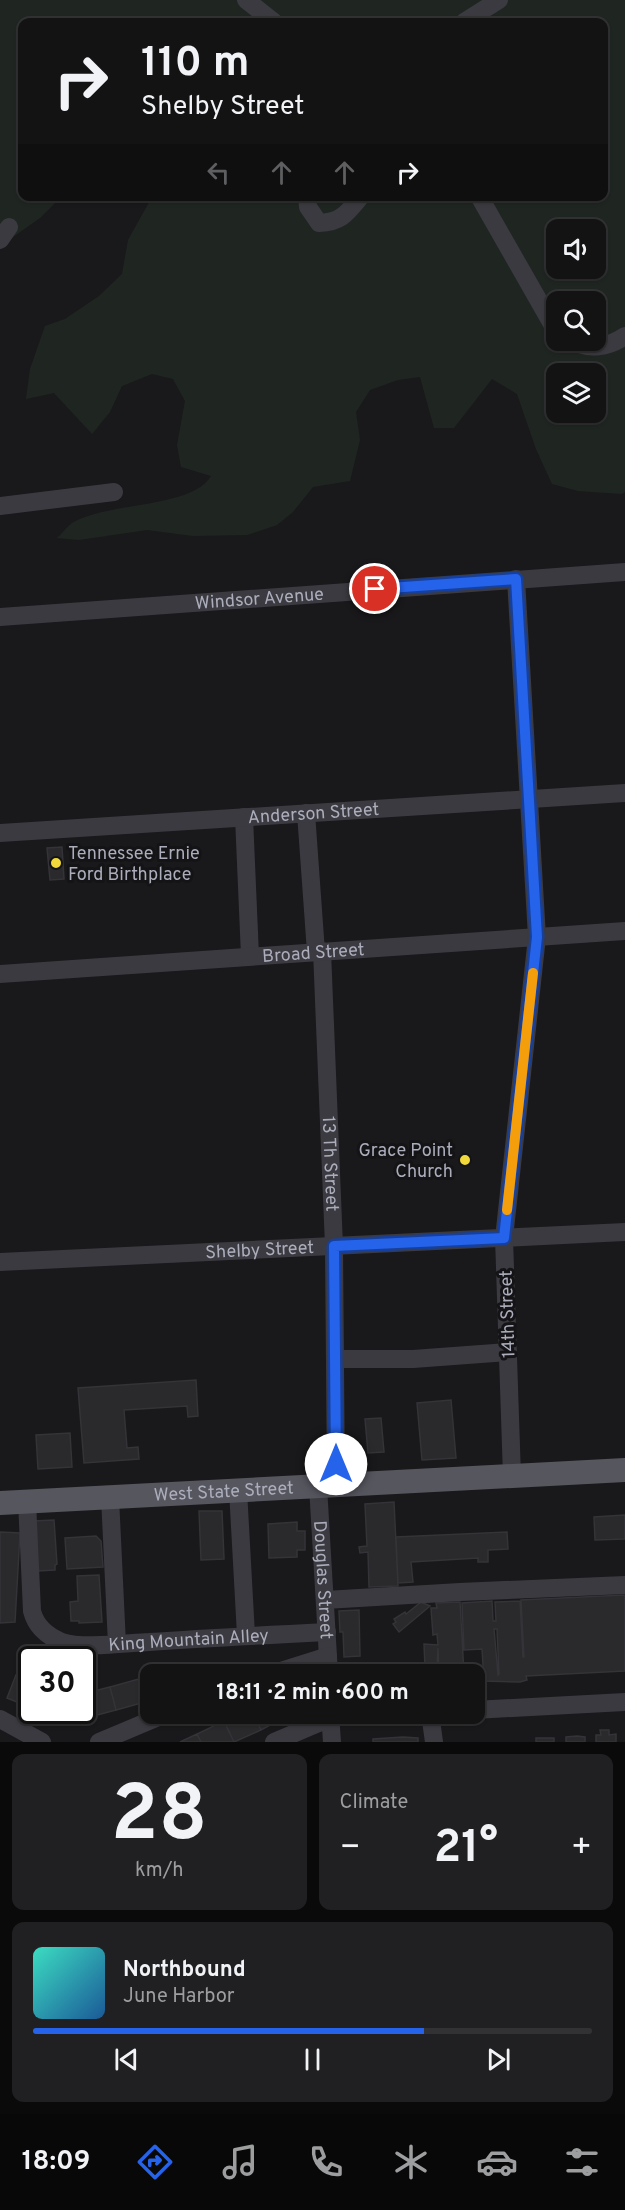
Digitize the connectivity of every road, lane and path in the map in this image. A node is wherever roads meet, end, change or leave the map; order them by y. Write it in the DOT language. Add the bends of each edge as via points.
graph roads {
  1 [pos="246,0"];
  2 [pos="499,0"];
  3 [pos="269,18"];
  4 [pos="470,18"];
  5 [pos="307,201"];
  6 [pos="357,201"];
  7 [pos="482,201"];
  8 [pos="546,313"];
  9 [pos="625,336"];
  10 [pos="606,344"];
  11 [pos="114,492"];
  12 [pos="0,506"];
  13 [pos="625,572"];
  14 [pos="516,579"];
  15 [pos="0,617"];
  16 [pos="625,793"];
  17 [pos="530,799"];
  18 [pos="306,813"];
  19 [pos="243,817"];
  20 [pos="0,833"];
  21 [pos="625,931"];
  22 [pos="537,937"];
  23 [pos="319,952"];
  24 [pos="250,957"];
  25 [pos="0,974"];
  26 [pos="625,1232"];
  27 [pos="504,1238"];
  28 [pos="334,1246"];
  29 [pos="0,1262"];
  30 [pos="508,1352"];
  31 [pos="335,1359"];
  32 [pos="625,1470"];
  33 [pos="512,1476"];
  34 [pos="327,1486"];
  35 [pos="238,1490"];
  36 [pos="110,1497"];
  37 [pos="27,1501"];
  38 [pos="0,1503"];
  39 [pos="625,1585"];
  40 [pos="325,1600"];
  41 [pos="327,1632"];
  42 [pos="246,1635"];
  43 [pos="117,1644"];
  44 [pos="328,1664"];
  45 [pos="625,1702"];
  46 [pos="485,1709"];
  47 [pos="0,1719"];
  48 [pos="142,1724"];
  49 [pos="312,1724"];
  50 [pos="331,1724"];
  51 [pos="432,1724"];
  52 [pos="42,1742"];
  53 [pos="99,1742"];
  54 [pos="274,1742"];
  55 [pos="332,1742"];
  56 [pos="434,1742"];
  1 -- 3 [label="street"];
  2 -- 4 [label="street"];
  5 -- 6 [label="street" via="319,222 334,222"];
  7 -- 8 [label="street"];
  9 -- 10 [label="street"];
  11 -- 12 [label="street"];
  13 -- 14 [label="street, Windsor Avenue"];
  14 -- 15 [label="street, Windsor Avenue"];
  14 -- 17 [label="street, 14th Street"];
  16 -- 17 [label="street, Anderson Street"];
  17 -- 18 [label="street, Anderson Street"];
  17 -- 22 [label="street, 14th Street"];
  18 -- 19 [label="street, Anderson Street"];
  18 -- 23 [label="street, 13 Th Street"];
  19 -- 20 [label="street, Anderson Street"];
  19 -- 24 [label="street"];
  21 -- 22 [label="street, Broad Street"];
  22 -- 23 [label="street, Broad Street"];
  22 -- 27 [label="street, 14th Street"];
  23 -- 24 [label="street, Broad Street"];
  23 -- 28 [label="street, 13 Th Street"];
  24 -- 25 [label="street, Broad Street"];
  26 -- 27 [label="street, Shelby Street"];
  27 -- 28 [label="street, Shelby Street"];
  27 -- 30 [label="street, 14th Street"];
  28 -- 29 [label="street, Shelby Street"];
  28 -- 31 [label="street, 13 Th Street"];
  30 -- 31 [label="street" via="413,1359"];
  30 -- 33 [label="street, 14th Street"];
  31 -- 34 [label="street, 13 Th Street"];
  32 -- 33 [label="main road, West State Street"];
  33 -- 34 [label="main road, West State Street"];
  34 -- 35 [label="main road, West State Street"];
  34 -- 40 [label="street, Douglas Street"];
  35 -- 36 [label="main road, West State Street"];
  35 -- 42 [label="street"];
  36 -- 37 [label="main road, West State Street"];
  36 -- 43 [label="street"];
  37 -- 38 [label="main road, West State Street"];
  37 -- 43 [label="street, King Mountain Alley" via="35,1622 63,1642"];
  39 -- 40 [label="street"];
  40 -- 41 [label="street, Douglas Street"];
  41 -- 42 [label="street, King Mountain Alley"];
  41 -- 44 [label="street, Douglas Street"];
  42 -- 43 [label="street, King Mountain Alley"];
  45 -- 46 [label="street"];
  47 -- 52 [label="street"];
  48 -- 53 [label="street"];
  49 -- 54 [label="street"];
  50 -- 55 [label="street"];
  51 -- 56 [label="street"];
}
